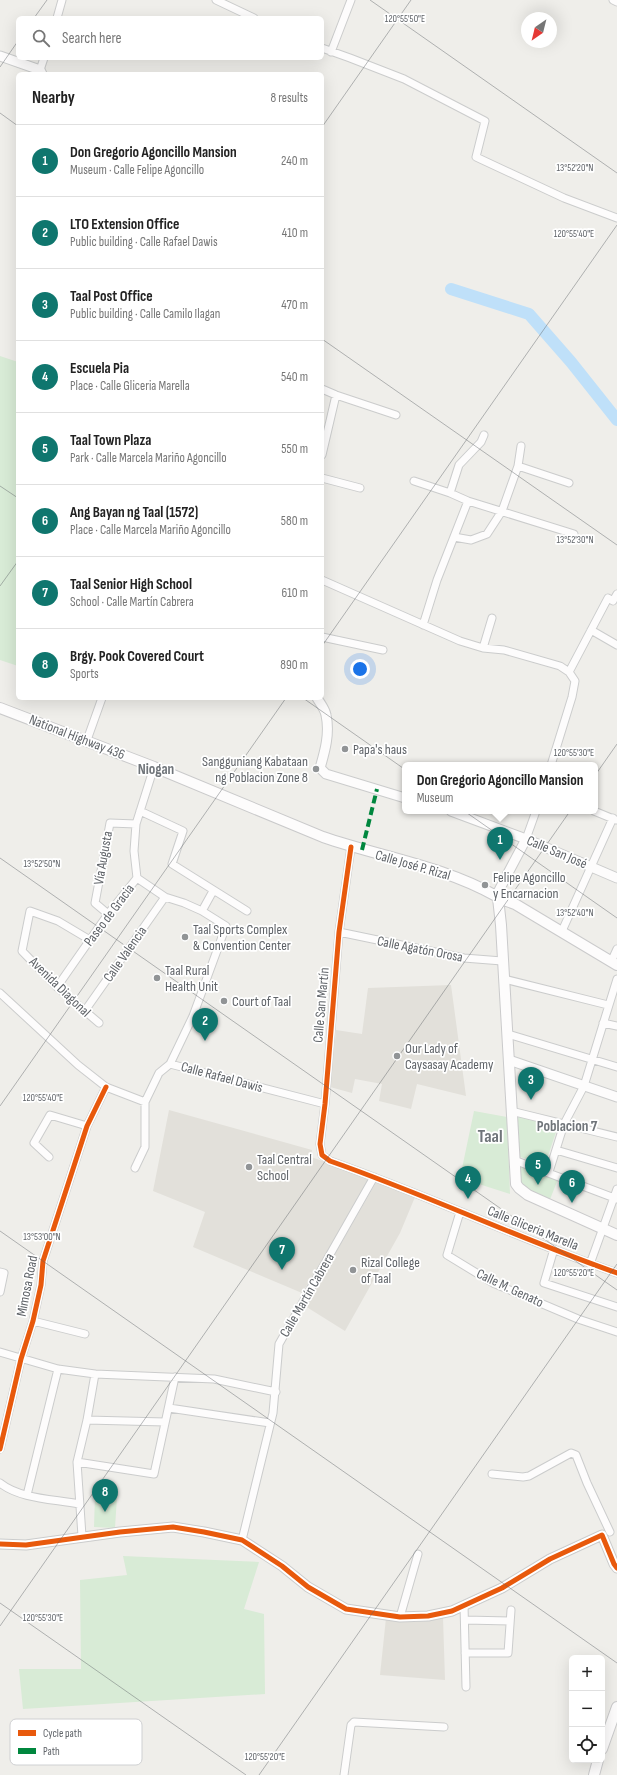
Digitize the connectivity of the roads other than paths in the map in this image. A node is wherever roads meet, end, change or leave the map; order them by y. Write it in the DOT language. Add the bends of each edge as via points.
graph roads {
  1 [pos="62,0"];
  2 [pos="216,0"];
  3 [pos="351,0"];
  4 [pos="613,0"];
  5 [pos="617,2"];
  6 [pos="58,16"];
  7 [pos="250,16"];
  8 [pos="324,49"];
  9 [pos="331,52"];
  10 [pos="0,56"];
  11 [pos="44,60"];
  12 [pos="41,72"];
  13 [pos="617,218"];
  14 [pos="324,390"];
  15 [pos="336,395"];
  16 [pos="396,415"];
  17 [pos="484,434"];
  18 [pos="324,446"];
  19 [pos="521,446"];
  20 [pos="518,466"];
  21 [pos="324,479"];
  22 [pos="414,481"];
  23 [pos="569,483"];
  24 [pos="360,488"];
  25 [pos="450,492"];
  26 [pos="468,501"];
  27 [pos="502,510"];
  28 [pos="574,534"];
  29 [pos="454,537"];
  30 [pos="324,581"];
  31 [pos="617,594"];
  32 [pos="615,602"];
  33 [pos="492,618"];
  34 [pos="423,625"];
  35 [pos="591,630"];
  36 [pos="324,637"];
  37 [pos="617,645"];
  38 [pos="483,648"];
  39 [pos="383,650"];
  40 [pos="569,672"];
  41 [pos="101,700"];
  42 [pos="318,700"];
  43 [pos="0,708"];
  44 [pos="87,740"];
  45 [pos="552,762"];
  46 [pos="154,767"];
  47 [pos="198,785"];
  48 [pos="402,797"];
  49 [pos="140,811"];
  50 [pos="598,813"];
  51 [pos="459,814"];
  52 [pos="535,814"];
  53 [pos="615,819"];
  54 [pos="136,824"];
  55 [pos="526,839"];
  56 [pos="351,847"];
  57 [pos="590,866"];
  58 [pos="137,878"];
  59 [pos="617,878"];
  60 [pos="213,891"];
  61 [pos="165,897"];
  62 [pos="497,897"];
  63 [pos="202,911"];
  64 [pos="247,912"];
  65 [pos="108,914"];
  66 [pos="562,931"];
  67 [pos="338,932"];
  68 [pos="90,940"];
  69 [pos="617,949"];
  70 [pos="502,961"];
  71 [pos="614,963"];
  72 [pos="504,979"];
  73 [pos="617,979"];
  74 [pos="57,986"];
  75 [pos="0,994"];
  76 [pos="608,1006"];
  77 [pos="84,1012"];
  78 [pos="99,1023"];
  79 [pos="603,1023"];
  80 [pos="617,1026"];
  81 [pos="508,1034"];
  82 [pos="592,1059"];
  83 [pos="509,1060"];
  84 [pos="170,1064"];
  85 [pos="617,1067"];
  86 [pos="584,1086"];
  87 [pos="106,1087"];
  88 [pos="617,1097"];
  89 [pos="146,1102"];
  90 [pos="325,1104"];
  91 [pos="511,1111"];
  92 [pos="564,1124"];
  93 [pos="87,1126"];
  94 [pos="617,1137"];
  95 [pos="556,1150"];
  96 [pos="49,1157"];
  97 [pos="514,1160"];
  98 [pos="330,1161"];
  99 [pos="136,1168"];
  100 [pos="617,1168"];
  101 [pos="549,1172"];
  102 [pos="374,1177"];
  103 [pos="617,1188"];
  104 [pos="616,1198"];
  105 [pos="460,1212"];
  106 [pos="603,1229"];
  107 [pos="617,1235"];
  108 [pos="554,1249"];
  109 [pos="590,1264"];
  110 [pos="0,1272"];
  111 [pos="617,1273"];
  112 [pos="0,1292"];
  113 [pos="617,1307"];
  114 [pos="33,1321"];
  115 [pos="617,1332"];
  116 [pos="85,1334"];
  117 [pos="0,1352"];
  118 [pos="21,1359"];
  119 [pos="58,1369"];
  120 [pos="95,1374"];
  121 [pos="175,1377"];
  122 [pos="276,1392"];
  123 [pos="169,1408"];
  124 [pos="87,1420"];
  125 [pos="165,1422"];
  126 [pos="270,1423"];
  127 [pos="0,1449"];
  128 [pos="77,1462"];
  129 [pos="492,1474"];
  130 [pos="0,1483"];
  131 [pos="27,1495"];
  132 [pos="79,1504"];
  133 [pos="610,1533"];
  134 [pos="82,1536"];
  135 [pos="242,1540"];
  136 [pos="0,1544"];
  137 [pos="418,1554"];
  138 [pos="617,1568"];
  139 [pos="464,1605"];
  140 [pos="510,1610"];
  141 [pos="400,1617"];
  142 [pos="465,1620"];
  143 [pos="510,1621"];
  144 [pos="465,1653"];
  145 [pos="466,1687"];
  146 [pos="617,1708"];
  147 [pos="444,1727"];
  148 [pos="605,1741"];
  149 [pos="597,1763"];
  150 [pos="344,1775"];
  151 [pos="594,1775"];
  1 -- 6 [label="street"];
  2 -- 7 [label="street"];
  3 -- 9 [label="street"];
  4 -- 5 [label="street"];
  8 -- 9 [label="street"];
  9 -- 13 [label="street" via="404,79 485,121 476,158 564,198"];
  10 -- 12 [label="street"];
  11 -- 12 [label="street"];
  14 -- 15 [label="street"];
  15 -- 16 [label="street"];
  15 -- 18 [label="street"];
  17 -- 25 [label="street" via="481,442 459,466"];
  19 -- 20 [label="street"];
  20 -- 23 [label="street"];
  20 -- 27 [label="street"];
  21 -- 24 [label="street"];
  22 -- 25 [label="street"];
  25 -- 26 [label="street"];
  26 -- 27 [label="street"];
  26 -- 29 [label="street"];
  27 -- 28 [label="street"];
  27 -- 29 [label="street" via="487,534 471,540"];
  29 -- 34 [label="street"];
  30 -- 34 [label="street"];
  31 -- 32 [label="street"];
  32 -- 35 [label="street" via="608,598"];
  33 -- 38 [label="street"];
  34 -- 38 [label="street"];
  35 -- 37 [label="street"];
  35 -- 40 [label="street"];
  36 -- 39 [label="street"];
  38 -- 40 [label="street" via="504,650 547,662"];
  40 -- 45 [label="street" via="574,680 572,697"];
  41 -- 44 [label="street"];
  42 -- 48 [label="street" via="326,714 328,730 320,768 326,774"];
  43 -- 44 [label="main road, National Highway 436"];
  44 -- 46 [label="main road, National Highway 436"];
  46 -- 47 [label="main road, National Highway 436"];
  46 -- 49 [label="street, Paseo de Gracia"];
  47 -- 56 [label="main road, Calle José P. Rizal"];
  49 -- 54 [label="street, Paseo de Gracia"];
  49 -- 60 [label="street" via="183,831 172,864"];
  50 -- 53 [label="street"];
  51 -- 55 [label="street, Calle San José"];
  52 -- 55 [label="street"];
  53 -- 57 [label="street"];
  54 -- 58 [label="street, Paseo de Gracia" via="134,851"];
  54 -- 65 [label="street, Vía Augusta" via="110,823 95,903"];
  55 -- 57 [label="street, Calle San José"];
  55 -- 62 [label="street"];
  56 -- 62 [label="main road, Calle José P. Rizal" via="447,874 473,883"];
  56 -- 67 [label="street, Calle San Martín"];
  57 -- 59 [label="street, Calle San José"];
  57 -- 66 [label="street"];
  58 -- 61 [label="street, Calle Rafael Dawis"];
  58 -- 65 [label="street, Paseo de Gracia"];
  60 -- 63 [label="street"];
  60 -- 64 [label="street"];
  61 -- 63 [label="street, Calle Rafael Dawis"];
  61 -- 77 [label="street, Calle Valencia"];
  62 -- 66 [label="main road, Calle José P. Rizal" via="516,904"];
  62 -- 70 [label="main road"];
  63 -- 84 [label="street, Calle Rafael Dawis" via="226,926 193,1016"];
  65 -- 68 [label="street, Paseo de Gracia"];
  66 -- 71 [label="main road, Calle José P. Rizal"];
  67 -- 70 [label="street, Calle Agatón Orosa" via="464,958"];
  67 -- 90 [label="street, Calle San Martín"];
  68 -- 74 [label="street, Paseo de Gracia"];
  68 -- 74 [label="street, Avenida Diagonal" via="58,922 30,911 22,951"];
  69 -- 71 [label="street"];
  70 -- 72 [label="main road"];
  72 -- 76 [label="street"];
  72 -- 81 [label="main road"];
  73 -- 76 [label="street"];
  74 -- 77 [label="street, Avenida Diagonal"];
  75 -- 87 [label="street"];
  76 -- 79 [label="street"];
  77 -- 78 [label="street, Avenida Diagonal"];
  79 -- 80 [label="street"];
  79 -- 82 [label="street"];
  81 -- 82 [label="street"];
  81 -- 83 [label="main road"];
  82 -- 85 [label="street"];
  82 -- 86 [label="street"];
  83 -- 86 [label="street"];
  83 -- 91 [label="main road"];
  84 -- 89 [label="street" via="159,1073"];
  84 -- 90 [label="street, Calle Rafael Dawis"];
  86 -- 88 [label="street"];
  86 -- 92 [label="street"];
  87 -- 89 [label="street"];
  87 -- 93 [label="street, Mimosa Road"];
  89 -- 99 [label="street" via="144,1147"];
  90 -- 98 [label="street, Calle San Martín" via="320,1144 322,1155"];
  91 -- 92 [label="street"];
  91 -- 97 [label="main road"];
  92 -- 94 [label="street"];
  92 -- 95 [label="street"];
  93 -- 96 [label="street" via="50,1115 34,1143"];
  93 -- 114 [label="street, Mimosa Road" via="43,1261"];
  95 -- 100 [label="street"];
  95 -- 101 [label="street"];
  97 -- 101 [label="street"];
  97 -- 106 [label="main road" via="516,1184 522,1192"];
  98 -- 102 [label="street, Calle Gliceria Marella"];
  101 -- 104 [label="street"];
  102 -- 105 [label="street, Calle Gliceria Marella"];
  102 -- 122 [label="street, Calle Martín Cabrera" via="279,1344"];
  103 -- 104 [label="street"];
  104 -- 106 [label="street"];
  105 -- 108 [label="street, Calle Gliceria Marella"];
  105 -- 115 [label="street, Calle M. Genato" via="447,1254 493,1284"];
  106 -- 107 [label="main road"];
  106 -- 109 [label="street"];
  108 -- 109 [label="street, Calle Gliceria Marella"];
  108 -- 113 [label="street" via="544,1283"];
  109 -- 111 [label="street, Calle Gliceria Marella"];
  110 -- 112 [label="street" via="4,1273"];
  114 -- 116 [label="street"];
  114 -- 118 [label="street, Mimosa Road"];
  117 -- 118 [label="street"];
  118 -- 119 [label="street"];
  118 -- 127 [label="street, Mimosa Road"];
  119 -- 120 [label="street"];
  119 -- 131 [label="street"];
  120 -- 121 [label="street"];
  120 -- 124 [label="street"];
  121 -- 122 [label="street" via="214,1379"];
  121 -- 123 [label="street"];
  122 -- 126 [label="street, Calle Martín Cabrera"];
  123 -- 125 [label="street"];
  123 -- 126 [label="street"];
  124 -- 125 [label="street"];
  124 -- 128 [label="street"];
  125 -- 128 [label="street" via="154,1474"];
  126 -- 135 [label="street, Calle Martín Cabrera"];
  128 -- 132 [label="street"];
  129 -- 133 [label="street" via="529,1476 571,1453 576,1455"];
  130 -- 131 [label="street" via="6,1488"];
  131 -- 132 [label="street"];
  132 -- 134 [label="street"];
  133 -- 138 [label="street" via="614,1564"];
  133 -- 139 [label="street" via="550,1559 502,1588"];
  134 -- 135 [label="street" via="173,1527"];
  134 -- 136 [label="street" via="26,1545"];
  135 -- 141 [label="street" via="282,1566 308,1588 346,1609"];
  137 -- 141 [label="street"];
  139 -- 141 [label="street" via="452,1611 428,1616"];
  139 -- 142 [label="street"];
  140 -- 143 [label="street"];
  142 -- 143 [label="street"];
  142 -- 144 [label="street"];
  143 -- 144 [label="street" via="508,1654"];
  144 -- 145 [label="street"];
  146 -- 148 [label="main road"];
  147 -- 150 [label="street" via="354,1722 351,1725"];
  149 -- 151 [label="main road"];
}
